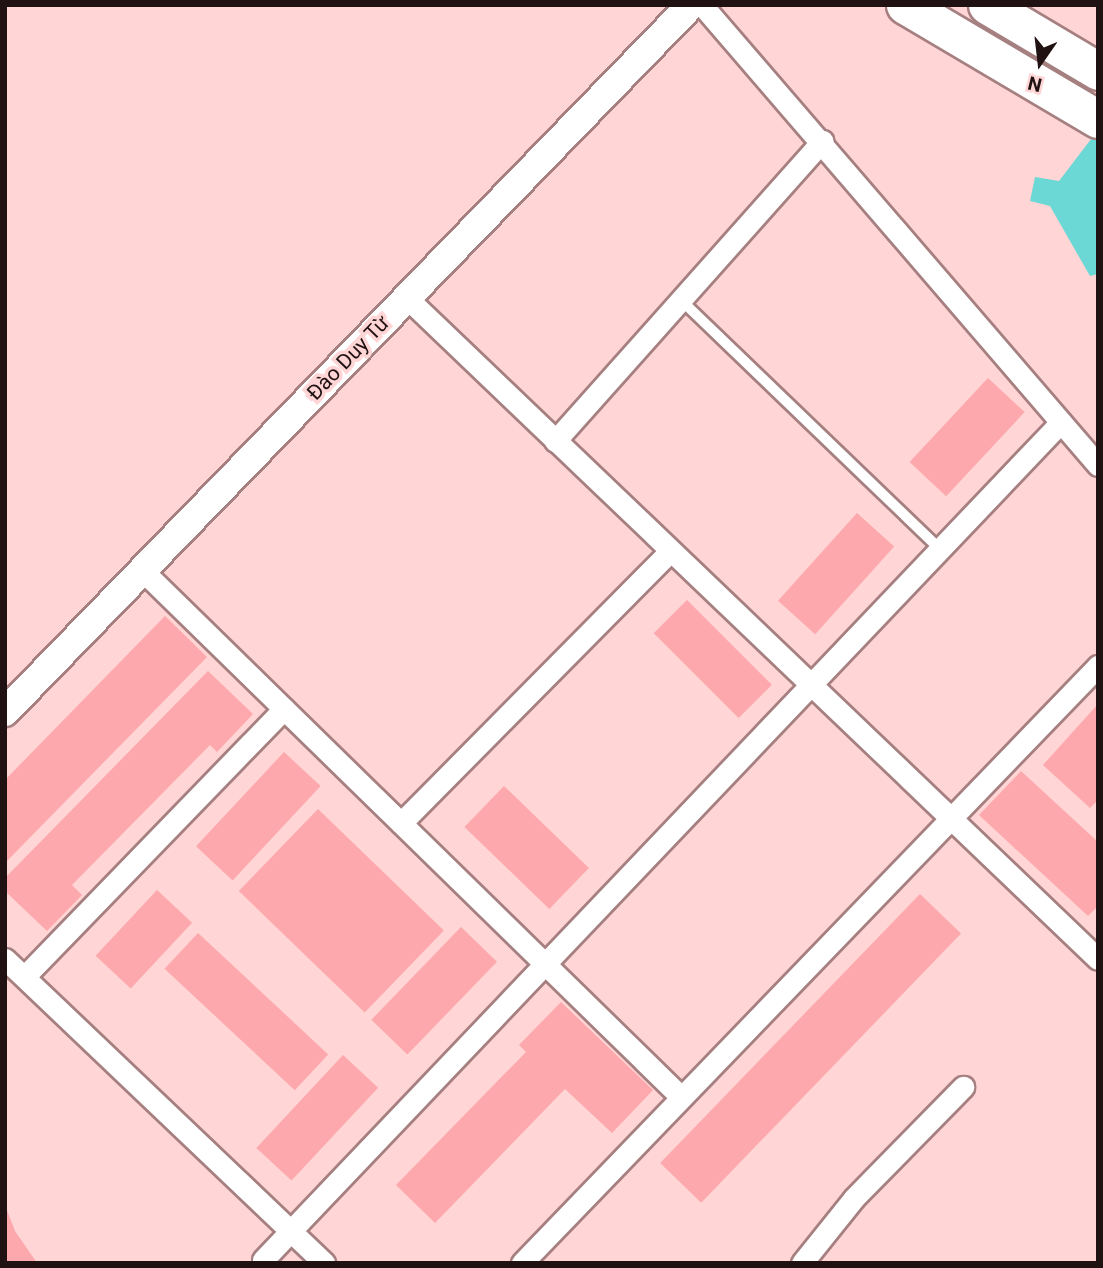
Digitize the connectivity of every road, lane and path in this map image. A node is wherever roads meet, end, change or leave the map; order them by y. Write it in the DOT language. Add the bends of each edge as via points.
graph roads {
  1 [pos="691,5"];
  2 [pos="702,5"];
  3 [pos="905,5"];
  4 [pos="987,5"];
  5 [pos="1098,71"];
  6 [pos="1095,118"];
  7 [pos="822,141"];
  8 [pos="407,298"];
  9 [pos="681,300"];
  10 [pos="1061,422"];
  11 [pos="555,441"];
  12 [pos="1098,465"];
  13 [pos="940,549"];
  14 [pos="670,551"];
  15 [pos="142,570"];
  16 [pos="1098,666"];
  17 [pos="809,686"];
  18 [pos="284,709"];
  19 [pos="5,712"];
  20 [pos="401,823"];
  21 [pos="951,823"];
  22 [pos="5,959"];
  23 [pos="1098,959"];
  24 [pos="544,962"];
  25 [pos="25,976"];
  26 [pos="963,1087"];
  27 [pos="680,1096"];
  28 [pos="290,1232"];
  29 [pos="263,1260"];
  30 [pos="324,1263"];
  31 [pos="522,1263"];
  32 [pos="802,1263"];
  1 -- 8 [label="street, Đào Duy Từ"];
  2 -- 7 [label="street"];
  3 -- 6 [label="highway"];
  4 -- 5 [label="highway"];
  7 -- 9 [label="street"];
  7 -- 10 [label="street"];
  8 -- 11 [label="street"];
  8 -- 15 [label="street, Đào Duy Từ"];
  9 -- 11 [label="street"];
  9 -- 13 [label="lane"];
  10 -- 12 [label="street"];
  10 -- 13 [label="street"];
  11 -- 14 [label="street"];
  13 -- 17 [label="street"];
  14 -- 17 [label="street"];
  14 -- 20 [label="street"];
  15 -- 18 [label="street"];
  15 -- 19 [label="street, Đào Duy Từ"];
  16 -- 21 [label="street"];
  17 -- 21 [label="street"];
  17 -- 24 [label="street"];
  18 -- 20 [label="street"];
  18 -- 25 [label="street"];
  20 -- 24 [label="street"];
  21 -- 23 [label="street"];
  21 -- 27 [label="street"];
  22 -- 25 [label="street"];
  24 -- 27 [label="street"];
  24 -- 28 [label="street"];
  25 -- 28 [label="street"];
  26 -- 32 [label="street" via="854,1198"];
  27 -- 31 [label="street"];
  28 -- 29 [label="street"];
  28 -- 30 [label="street"];
}
